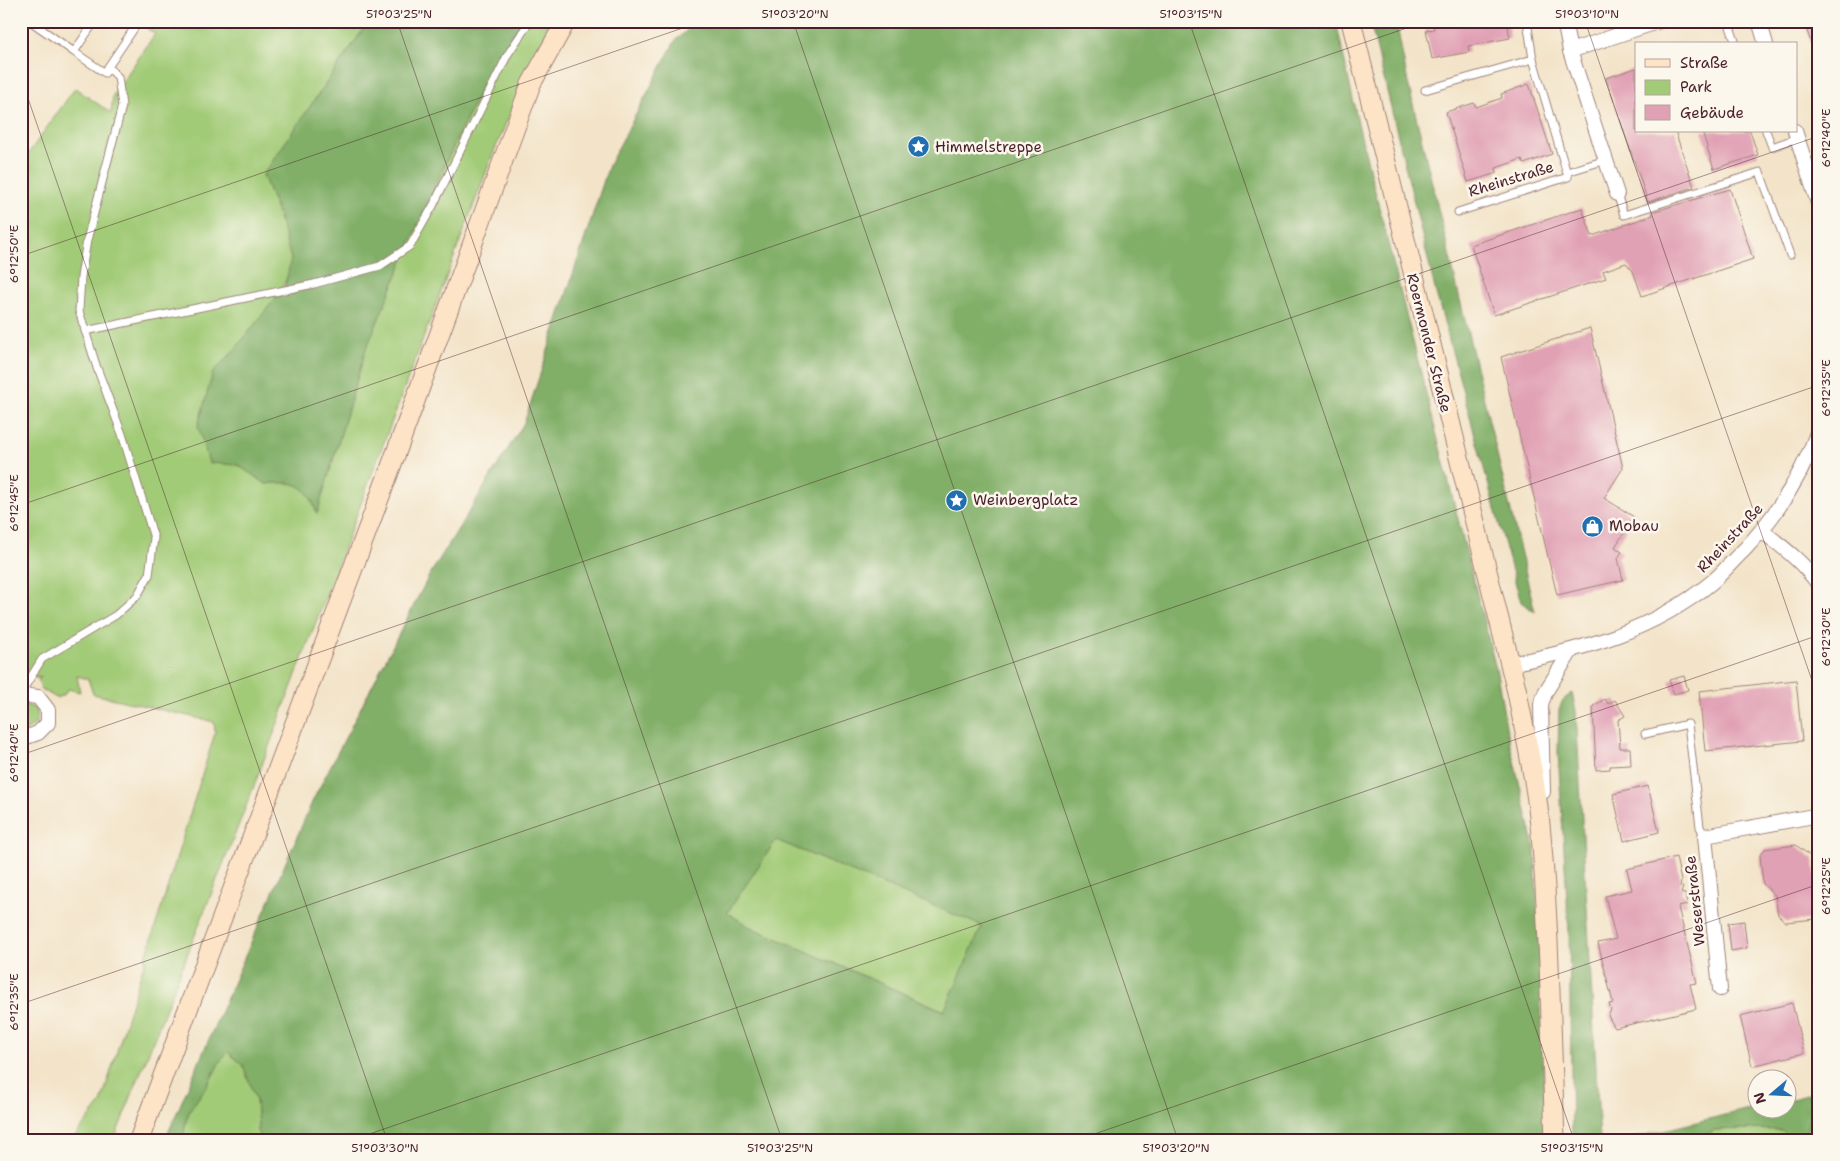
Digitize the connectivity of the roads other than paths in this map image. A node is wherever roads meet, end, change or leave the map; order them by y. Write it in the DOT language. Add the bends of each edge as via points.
graph roads {
  1 [pos="30,21"];
  2 [pos="45,21"];
  3 [pos="95,21"];
  4 [pos="127,21"];
  5 [pos="530,21"];
  6 [pos="566,21"];
  7 [pos="1351,21"];
  8 [pos="1527,21"];
  9 [pos="1564,21"];
  10 [pos="1660,21"];
  11 [pos="1728,21"];
  12 [pos="1759,21"];
  13 [pos="40,28"];
  14 [pos="1735,42"];
  15 [pos="1765,42"];
  16 [pos="1570,51"];
  17 [pos="74,52"];
  18 [pos="1533,59"];
  19 [pos="108,68"];
  20 [pos="1425,90"];
  21 [pos="1766,132"];
  22 [pos="1796,135"];
  23 [pos="1606,160"];
  24 [pos="1566,172"];
  25 [pos="1617,194"];
  26 [pos="1819,206"];
  27 [pos="1458,212"];
  28 [pos="1790,255"];
  29 [pos="85,331"];
  30 [pos="1819,428"];
  31 [pos="1762,531"];
  32 [pos="1819,585"];
  33 [pos="1571,651"];
  34 [pos="1509,664"];
  35 [pos="21,694"];
  36 [pos="1645,734"];
  37 [pos="21,739"];
  38 [pos="1819,814"];
  39 [pos="1541,833"];
  40 [pos="1705,836"];
  41 [pos="1720,989"];
  42 [pos="139,1140"];
  43 [pos="1555,1140"];
  1 -- 13 [label="lane"];
  2 -- 13 [label="lane"];
  3 -- 17 [label="lane"];
  4 -- 19 [label="lane" via="135,27"];
  5 -- 29 [label="lane" via="508,54 410,246 380,266 314,284"];
  6 -- 42 [label="main road" via="531,84"];
  7 -- 34 [label="main road, Roermonder Straße"];
  8 -- 18 [label="lane, Rheinstraße"];
  9 -- 16 [label="street"];
  10 -- 16 [label="street"];
  11 -- 14 [label="lane"];
  12 -- 15 [label="street"];
  13 -- 17 [label="lane"];
  16 -- 23 [label="street"];
  17 -- 19 [label="lane" via="104,73"];
  18 -- 20 [label="lane"];
  18 -- 24 [label="lane, Rheinstraße"];
  19 -- 29 [label="lane" via="118,77 122,106 80,277 79,311"];
  21 -- 22 [label="lane" via="1772,147"];
  22 -- 26 [label="street"];
  23 -- 24 [label="lane, Rheinstraße"];
  23 -- 25 [label="street"];
  24 -- 27 [label="lane, Rheinstraße" via="1568,178"];
  25 -- 28 [label="lane" via="1624,215 1760,172"];
  29 -- 35 [label="lane" via="122,434 154,538 149,575 137,596 116,615 42,659"];
  30 -- 31 [label="street, Rheinstraße" via="1788,494"];
  31 -- 32 [label="street" via="1790,551"];
  31 -- 33 [label="street, Rheinstraße" via="1713,582 1680,606 1645,624"];
  33 -- 34 [label="street, Rheinstraße"];
  33 -- 39 [label="street" via="1541,704 1545,820"];
  34 -- 39 [label="main road, Roermonder Straße"];
  35 -- 37 [label="street" via="38,697 48,710 48,723 38,733"];
  36 -- 40 [label="lane" via="1688,724 1700,828"];
  38 -- 40 [label="street, Weserstraße"];
  39 -- 43 [label="main road, Roermonder Straße"];
  40 -- 41 [label="street, Weserstraße"];
}
